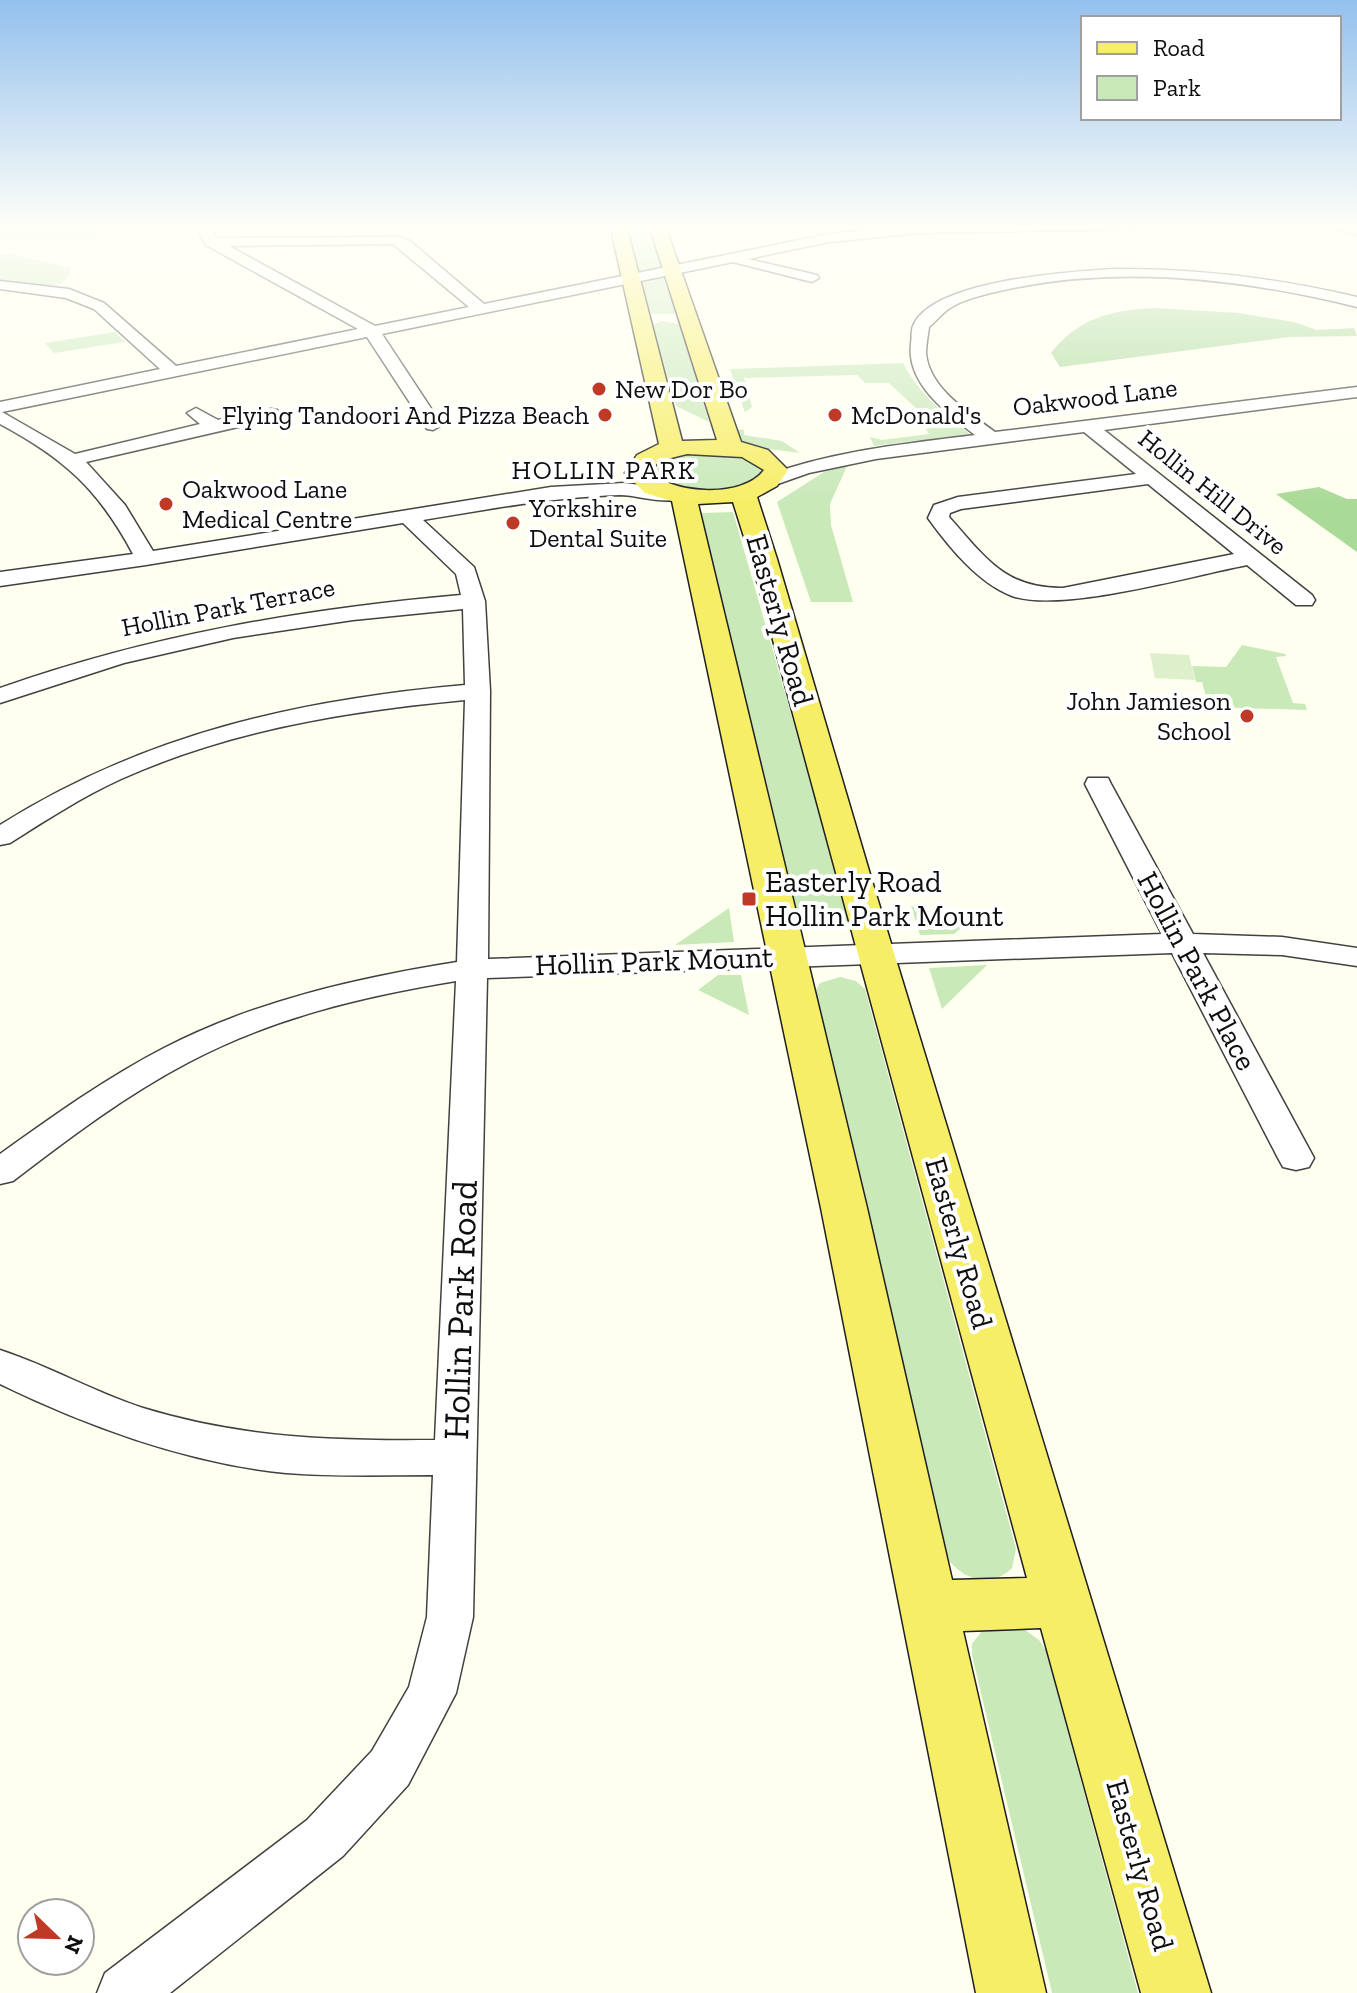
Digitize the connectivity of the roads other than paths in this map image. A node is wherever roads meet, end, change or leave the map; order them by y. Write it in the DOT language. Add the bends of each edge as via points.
graph roads {
  1 [pos="112,318"];
  2 [pos="349,318"];
  3 [pos="434,318"];
  4 [pos="663,318"];
  5 [pos="927,318"];
  6 [pos="371,330"];
  7 [pos="172,371"];
  8 [pos="1357,392"];
  9 [pos="0,407"];
  10 [pos="196,413"];
  11 [pos="271,414"];
  12 [pos="0,417"];
  13 [pos="433,425"];
  14 [pos="1087,425"];
  15 [pos="215,426"];
  16 [pos="991,438"];
  17 [pos="667,450"];
  18 [pos="839,459"];
  19 [pos="72,460"];
  20 [pos="642,464"];
  21 [pos="750,468"];
  22 [pos="1151,478"];
  23 [pos="584,490"];
  24 [pos="680,494"];
  25 [pos="408,517"];
  26 [pos="1249,558"];
  27 [pos="146,559"];
  28 [pos="0,579"];
  29 [pos="1304,600"];
  30 [pos="474,601"];
  31 [pos="478,691"];
  32 [pos="0,696"];
  33 [pos="1098,784"];
  34 [pos="0,837"];
  35 [pos="1182,943"];
  36 [pos="874,953"];
  37 [pos="787,956"];
  38 [pos="1357,957"];
  39 [pos="472,969"];
  40 [pos="1296,1158"];
  41 [pos="0,1172"];
  42 [pos="0,1366"];
  43 [pos="455,1457"];
  44 [pos="1065,1602"];
  45 [pos="929,1606"];
  46 [pos="125,1993"];
  47 [pos="1011,1993"];
  48 [pos="1176,1993"];
  1 -- 7 [label="street"];
  2 -- 6 [label="street"];
  3 -- 6 [label="street"];
  4 -- 17 [label="main road, Easterly Road" via="665,414 671,445"];
  4 -- 21 [label="main road, Easterly Road"];
  5 -- 16 [label="street" via="917,329 916,346 929,384"];
  6 -- 7 [label="street"];
  6 -- 13 [label="street"];
  7 -- 9 [label="street"];
  8 -- 14 [label="street, Oakwood Lane"];
  10 -- 15 [label="street"];
  11 -- 15 [label="street"];
  12 -- 19 [label="street"];
  14 -- 16 [label="street, Oakwood Lane"];
  14 -- 22 [label="street, Hollin Hill Drive"];
  15 -- 19 [label="street"];
  16 -- 18 [label="street, Oakwood Lane"];
  17 -- 20 [label="main road"];
  17 -- 21 [label="main road" via="687,447"];
  18 -- 21 [label="street, Oakwood Lane"];
  18 -- 21 [label="street, Oakwood Lane"];
  19 -- 27 [label="street" via="108,494"];
  20 -- 23 [label="street"];
  20 -- 24 [label="main road, Easterly Road" via="637,473 649,485"];
  21 -- 24 [label="main road, Easterly Road"];
  21 -- 36 [label="main road, Easterly Road" via="746,509"];
  22 -- 26 [label="street, Hollin Hill Drive"];
  22 -- 26 [label="street" via="958,503 941,509 938,518 1001,584 1035,595 1063,595"];
  23 -- 24 [label="street"];
  23 -- 25 [label="street"];
  24 -- 37 [label="main road, Easterly Road"];
  25 -- 27 [label="street"];
  25 -- 30 [label="street, Hollin Park Road" via="466,572"];
  26 -- 29 [label="street, Hollin Hill Drive"];
  27 -- 28 [label="street"];
  30 -- 31 [label="street, Hollin Park Road"];
  30 -- 32 [label="street, Hollin Park Terrace" via="370,608 244,627 106,660"];
  31 -- 34 [label="street" via="341,704 212,735 146,756 93,781"];
  31 -- 39 [label="street, Hollin Park Road"];
  33 -- 35 [label="street, Hollin Park Place"];
  35 -- 36 [label="street, Hollin Park Mount"];
  35 -- 38 [label="street, Hollin Park Mount" via="1282,946"];
  35 -- 40 [label="street, Hollin Park Place"];
  36 -- 37 [label="street, Hollin Park Mount"];
  36 -- 44 [label="main road, Easterly Road"];
  37 -- 39 [label="street, Hollin Park Mount"];
  37 -- 45 [label="main road, Easterly Road"];
  39 -- 41 [label="street, Hollin Park Mount" via="393,981 239,1026 165,1061 87,1108"];
  39 -- 43 [label="street, Hollin Park Road"];
  42 -- 43 [label="street" via="113,1415 200,1440 284,1455"];
  43 -- 46 [label="street, Hollin Park Road" via="450,1617 432,1693 390,1768 325,1838"];
  44 -- 45 [label="main road"];
  44 -- 48 [label="main road, Easterly Road"];
  45 -- 47 [label="main road, Easterly Road"];
}
